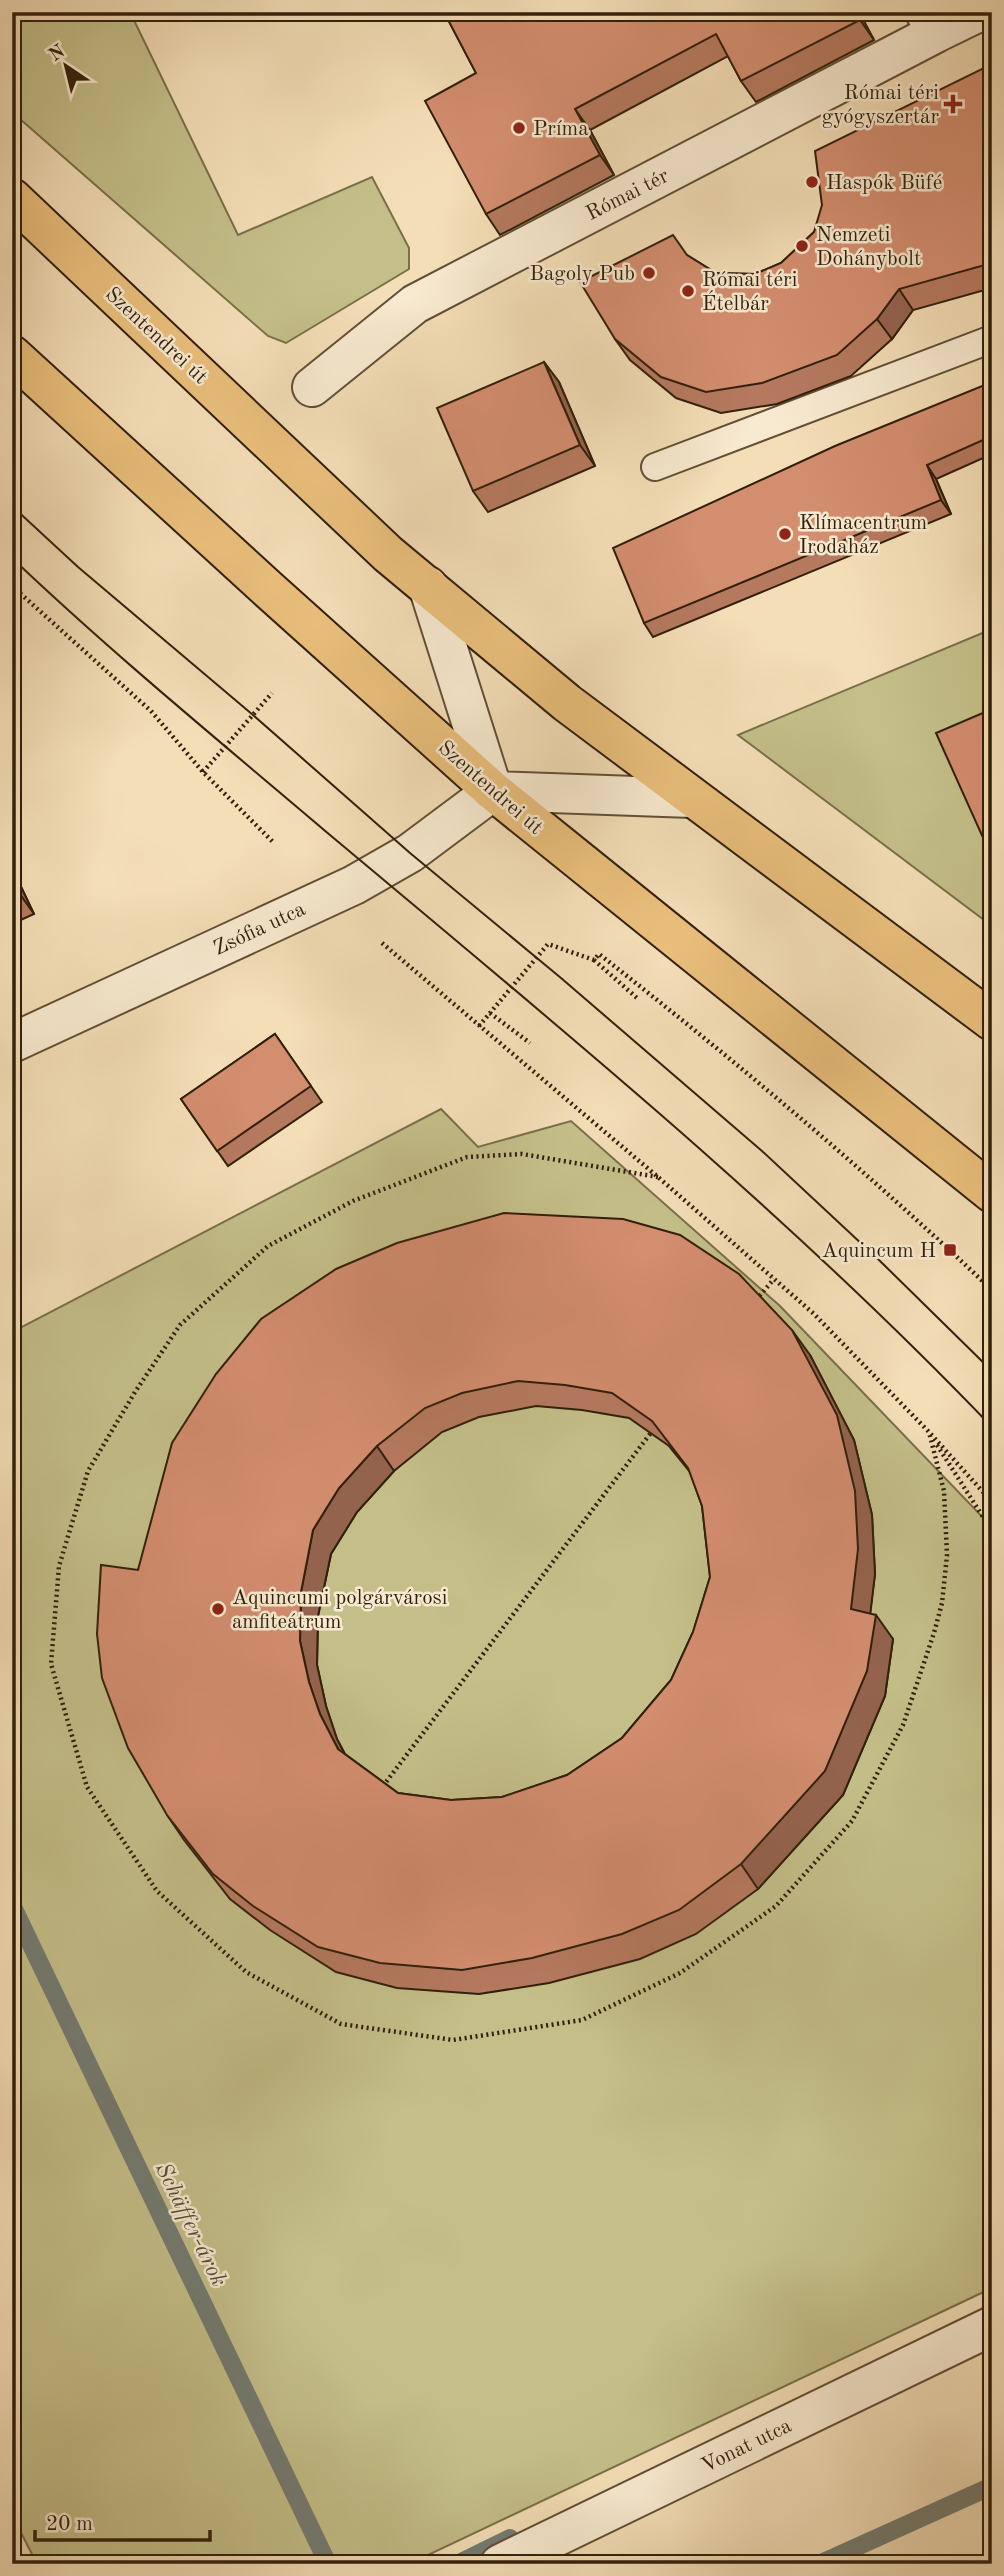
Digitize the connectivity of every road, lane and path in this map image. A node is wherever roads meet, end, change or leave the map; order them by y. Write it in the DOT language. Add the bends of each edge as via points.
graph roads {
  1 [pos="979,12"];
  2 [pos="930,23"];
  3 [pos="12,198"];
  4 [pos="992,339"];
  5 [pos="12,355"];
  6 [pos="312,387"];
  7 [pos="655,467"];
  8 [pos="12,586"];
  9 [pos="428,586"];
  10 [pos="272,693"];
  11 [pos="203,772"];
  12 [pos="493,791"];
  13 [pos="692,799"];
  14 [pos="274,843"];
  15 [pos="382,943"];
  16 [pos="594,960"];
  17 [pos="637,998"];
  18 [pos="490,1013"];
  19 [pos="992,1021"];
  20 [pos="479,1026"];
  21 [pos="12,1043"];
  22 [pos="530,1043"];
  23 [pos="658,1177"];
  24 [pos="992,1193"];
  25 [pos="774,1279"];
  26 [pos="992,1290"];
  27 [pos="748,1309"];
  28 [pos="659,1423"];
  29 [pos="929,1432"];
  30 [pos="992,1502"];
  31 [pos="992,1531"];
  32 [pos="379,1791"];
  33 [pos="992,2326"];
  34 [pos="499,2564"];
  1 -- 2 [label="street, Római tér"];
  2 -- 6 [label="street, Római tér" via="415,304"];
  3 -- 9 [label="main road, Szentendrei út" via="388,554"];
  4 -- 7 [label="lane"];
  5 -- 12 [label="main road, Szentendrei út"];
  8 -- 11 [label="path" via="151,711"];
  9 -- 12 [label="street"];
  9 -- 13 [label="main road, Szentendrei út" via="567,703"];
  10 -- 11 [label="path"];
  11 -- 14 [label="path"];
  12 -- 13 [label="street"];
  12 -- 21 [label="street, Zsófia utca" via="410,853 354,885"];
  12 -- 24 [label="main road, Szentendrei út"];
  13 -- 19 [label="main road, Szentendrei út"];
  15 -- 20 [label="path"];
  16 -- 17 [label="path"];
  16 -- 18 [label="path" via="548,944"];
  16 -- 26 [label="path" via="598,954 760,1085"];
  18 -- 20 [label="path"];
  18 -- 22 [label="path"];
  20 -- 23 [label="path"];
  23 -- 25 [label="path"];
  23 -- 29 [label="path" via="522,1154 467,1157 353,1201 268,1245 180,1325 88,1471 59,1566 51,1664 87,1787 157,1891 246,1972 341,2024 453,2040 582,2020 680,1973 775,1906 852,1821 903,1725 942,1603 947,1555 944,1491"];
  25 -- 27 [label="path"];
  25 -- 29 [label="path"];
  28 -- 32 [label="path"];
  29 -- 30 [label="path"];
  29 -- 31 [label="path"];
  33 -- 34 [label="street, Vonat utca"];
}
